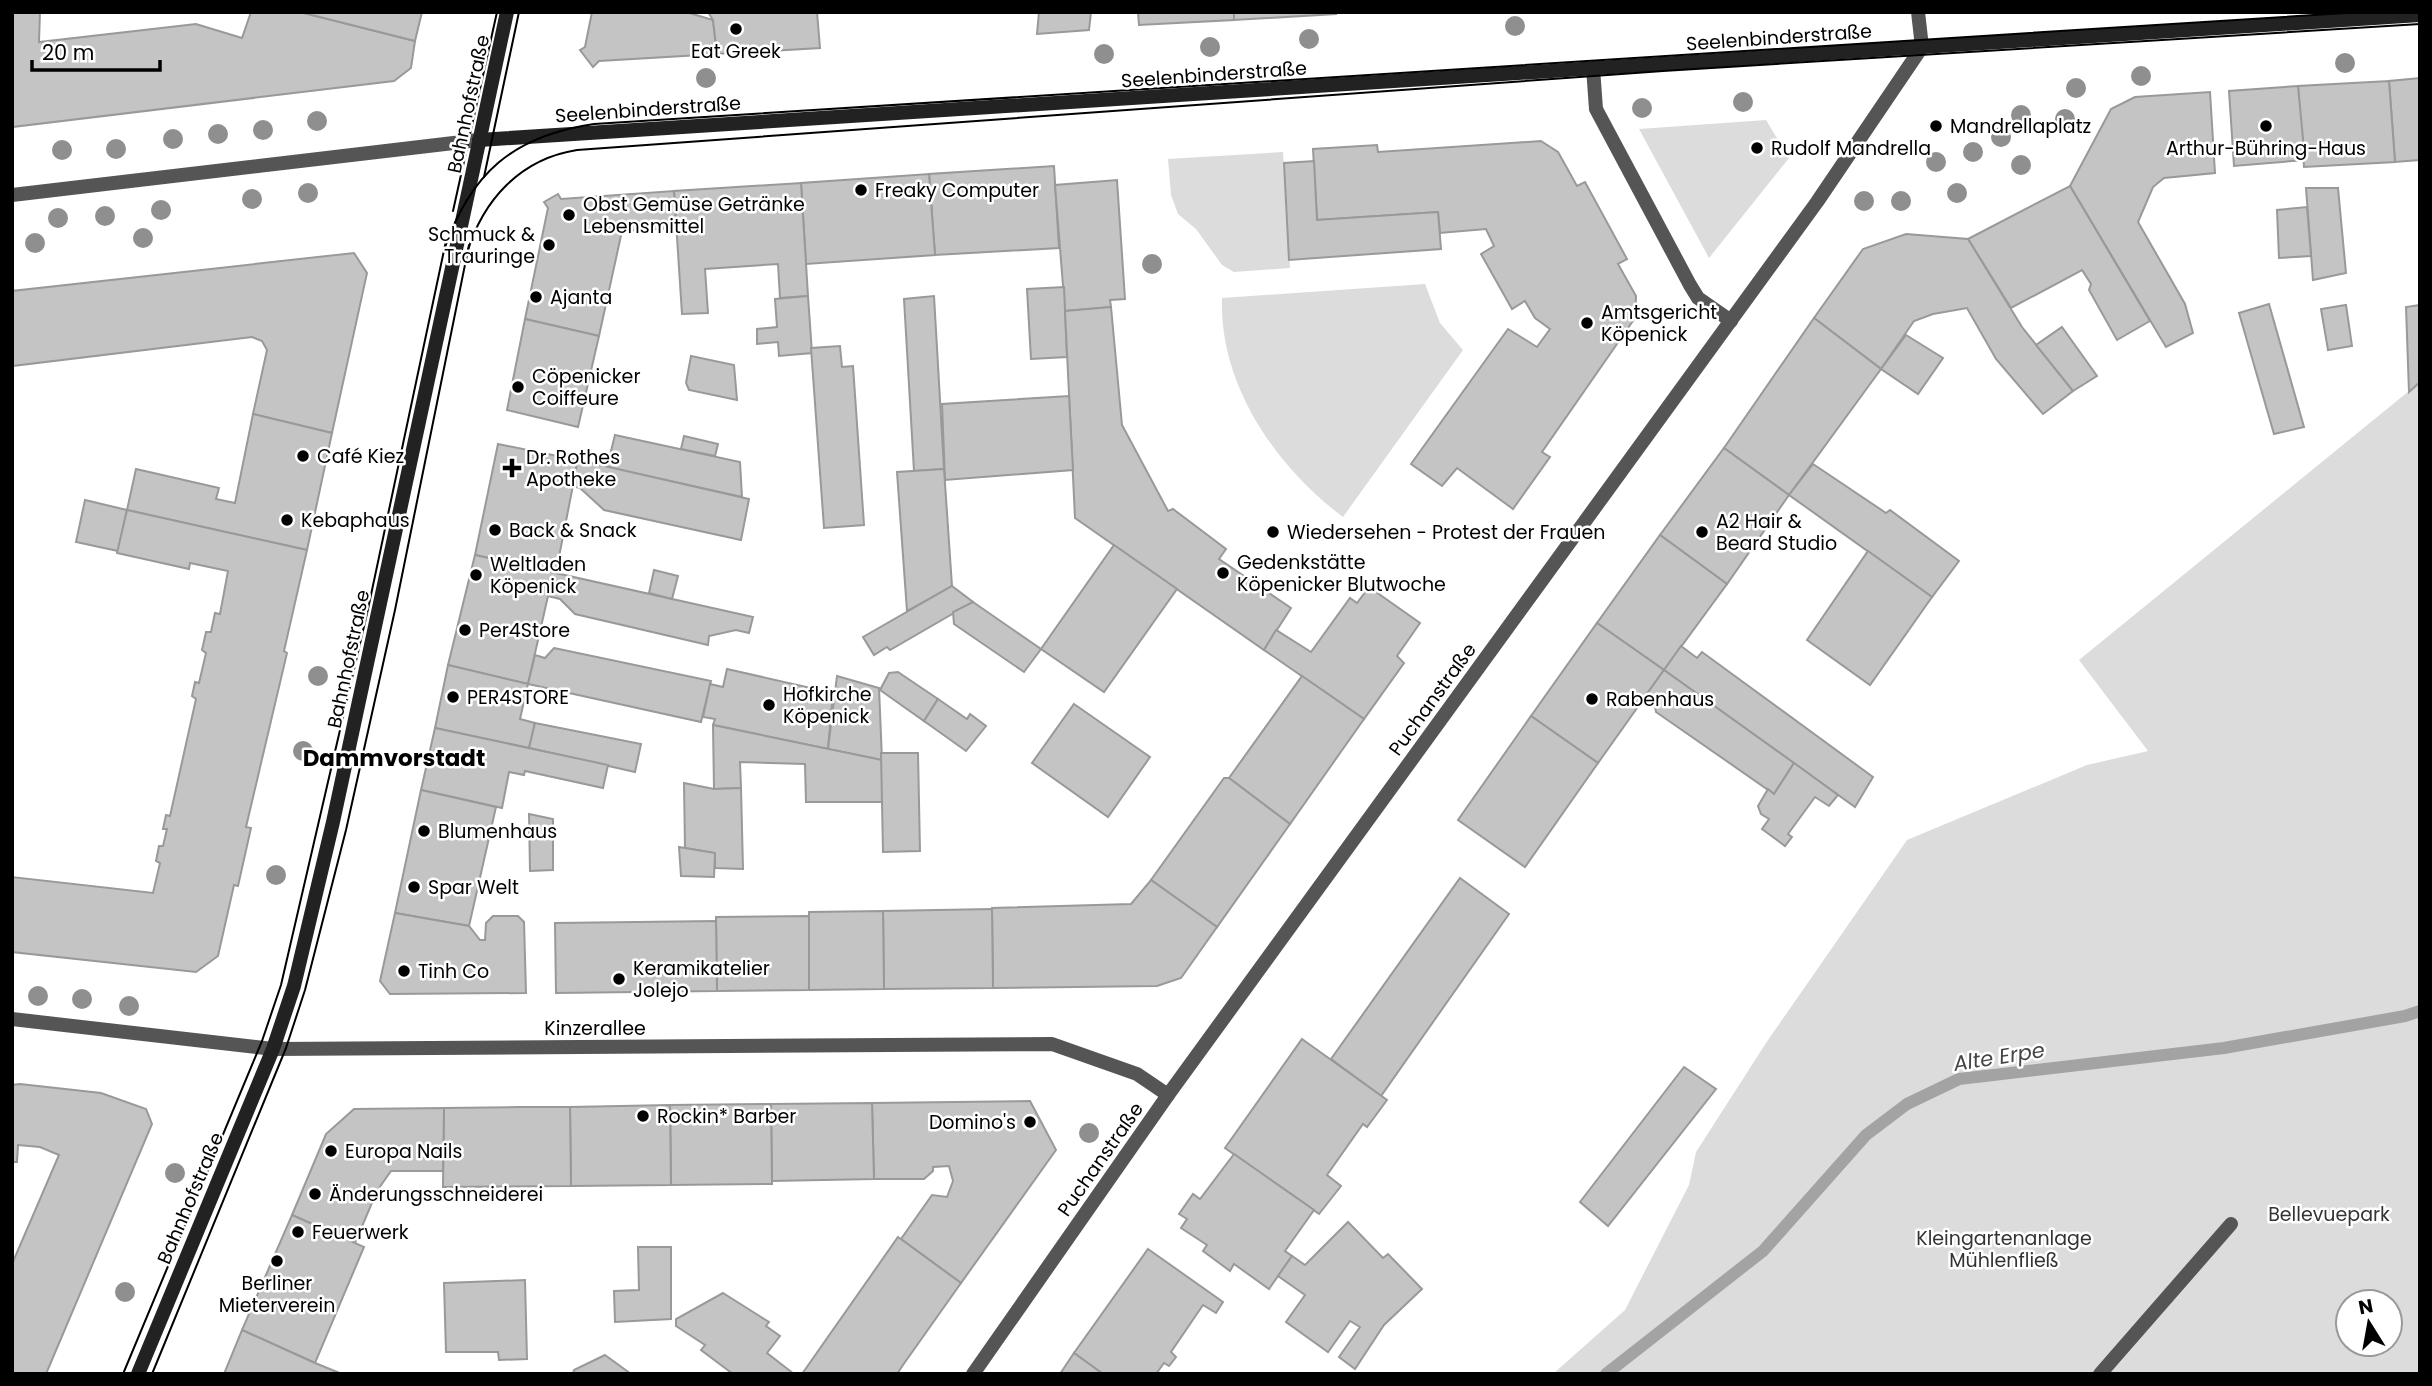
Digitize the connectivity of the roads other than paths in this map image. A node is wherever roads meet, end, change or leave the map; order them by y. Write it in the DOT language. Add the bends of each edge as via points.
graph roads {
  1 [pos="508,12"];
  2 [pos="1919,12"];
  3 [pos="2420,15"];
  4 [pos="1922,47"];
  5 [pos="1593,68"];
  6 [pos="479,140"];
  7 [pos="12,195"];
  8 [pos="1731,321"];
  9 [pos="12,1018"];
  10 [pos="273,1049"];
  11 [pos="1168,1096"];
  12 [pos="2231,1224"];
  13 [pos="138,1374"];
  14 [pos="972,1374"];
  15 [pos="2099,1374"];
  1 -- 6 [label="street, Bahnhofstraße"];
  2 -- 4 [label="street"];
  3 -- 4 [label="street, Seelenbinderstraße"];
  4 -- 5 [label="street, Seelenbinderstraße"];
  4 -- 8 [label="street, Puchanstraße"];
  5 -- 6 [label="street, Seelenbinderstraße"];
  5 -- 8 [label="street" via="1596,109 1694,291"];
  6 -- 7 [label="street, Seelenbinderstraße"];
  6 -- 10 [label="street, Bahnhofstraße" via="334,822 294,986"];
  8 -- 11 [label="street, Puchanstraße"];
  9 -- 10 [label="street, Kinzerallee"];
  10 -- 11 [label="street, Kinzerallee" via="1052,1044 1137,1074"];
  10 -- 13 [label="street, Bahnhofstraße"];
  11 -- 14 [label="street, Puchanstraße"];
  12 -- 15 [label="street"];
}
